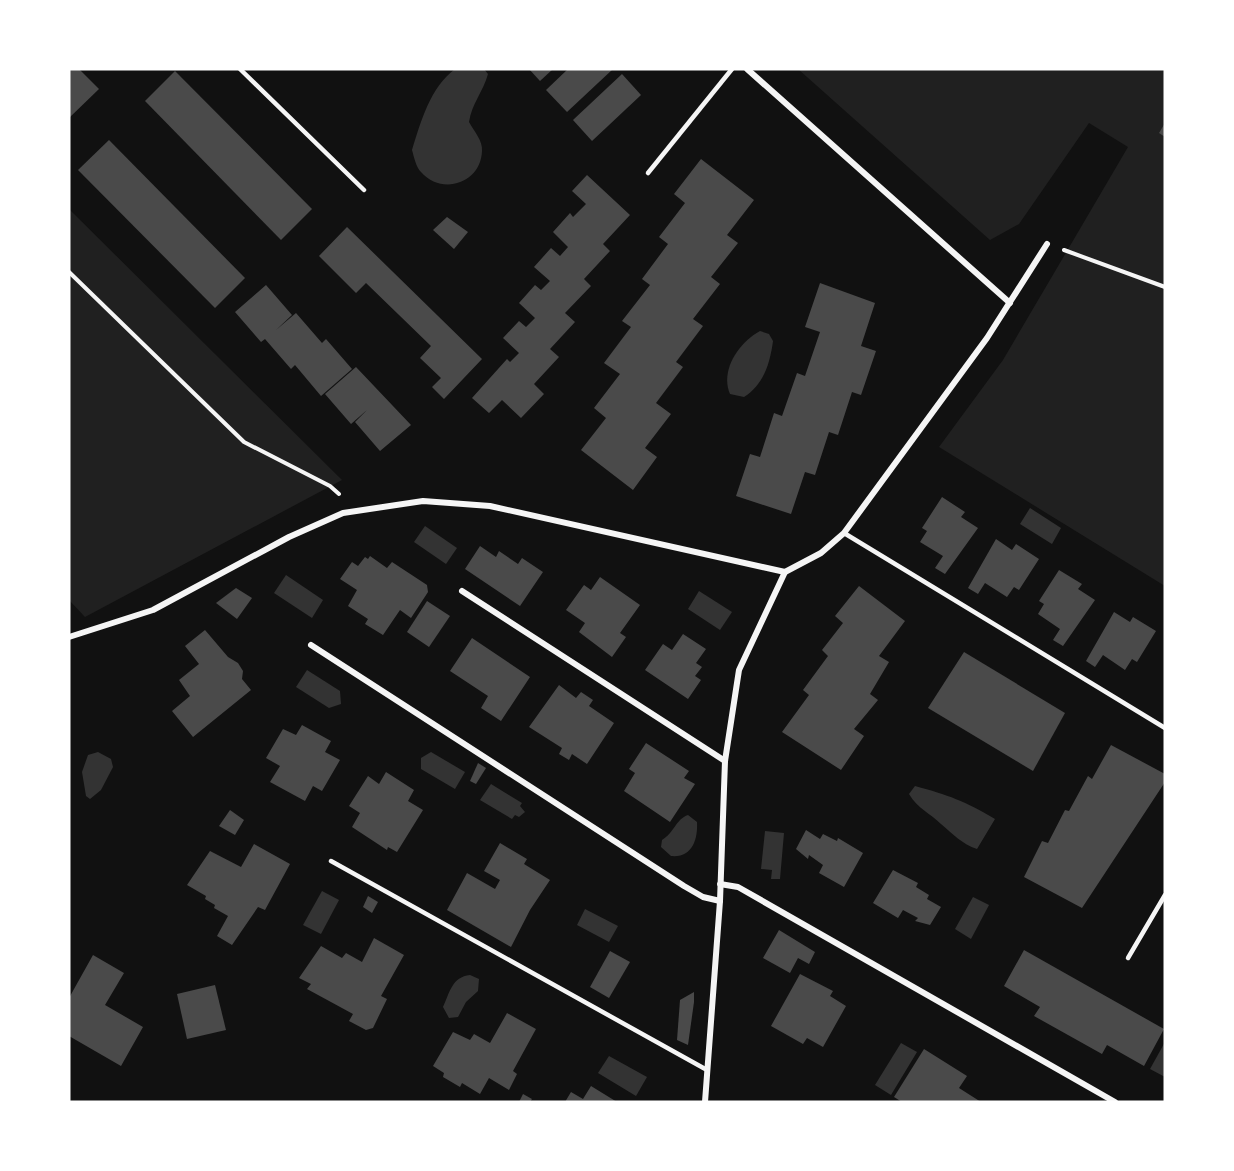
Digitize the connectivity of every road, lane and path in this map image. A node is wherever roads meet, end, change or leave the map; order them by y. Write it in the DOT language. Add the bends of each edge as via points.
graph roads {
  1 [pos="240,69"];
  2 [pos="732,69"];
  3 [pos="747,69"];
  4 [pos="648,173"];
  5 [pos="364,190"];
  6 [pos="1047,244"];
  7 [pos="69,272"];
  8 [pos="1165,287"];
  9 [pos="1010,303"];
  10 [pos="358,510"];
  11 [pos="844,533"];
  12 [pos="785,572"];
  13 [pos="462,591"];
  14 [pos="69,637"];
  15 [pos="311,645"];
  16 [pos="1165,728"];
  17 [pos="725,761"];
  18 [pos="331,861"];
  19 [pos="720,884"];
  20 [pos="1165,895"];
  21 [pos="720,901"];
  22 [pos="1128,958"];
  23 [pos="707,1070"];
  24 [pos="705,1102"];
  25 [pos="1115,1102"];
  1 -- 5 [label="lane"];
  2 -- 4 [label="lane"];
  3 -- 9 [label="street"];
  6 -- 8 [label="path"];
  6 -- 9 [label="street"];
  7 -- 10 [label="path" via="244,442 330,486"];
  9 -- 11 [label="street"];
  10 -- 12 [label="street" via="423,501 489,506"];
  10 -- 14 [label="street" via="289,537 153,610"];
  11 -- 12 [label="street" via="821,553"];
  11 -- 16 [label="lane"];
  12 -- 17 [label="street" via="739,670"];
  13 -- 17 [label="street"];
  15 -- 21 [label="street" via="684,886"];
  17 -- 19 [label="street"];
  18 -- 23 [label="lane"];
  19 -- 21 [label="street"];
  19 -- 25 [label="street" via="738,886"];
  20 -- 22 [label="lane"];
  21 -- 23 [label="street"];
  23 -- 24 [label="street"];
}
